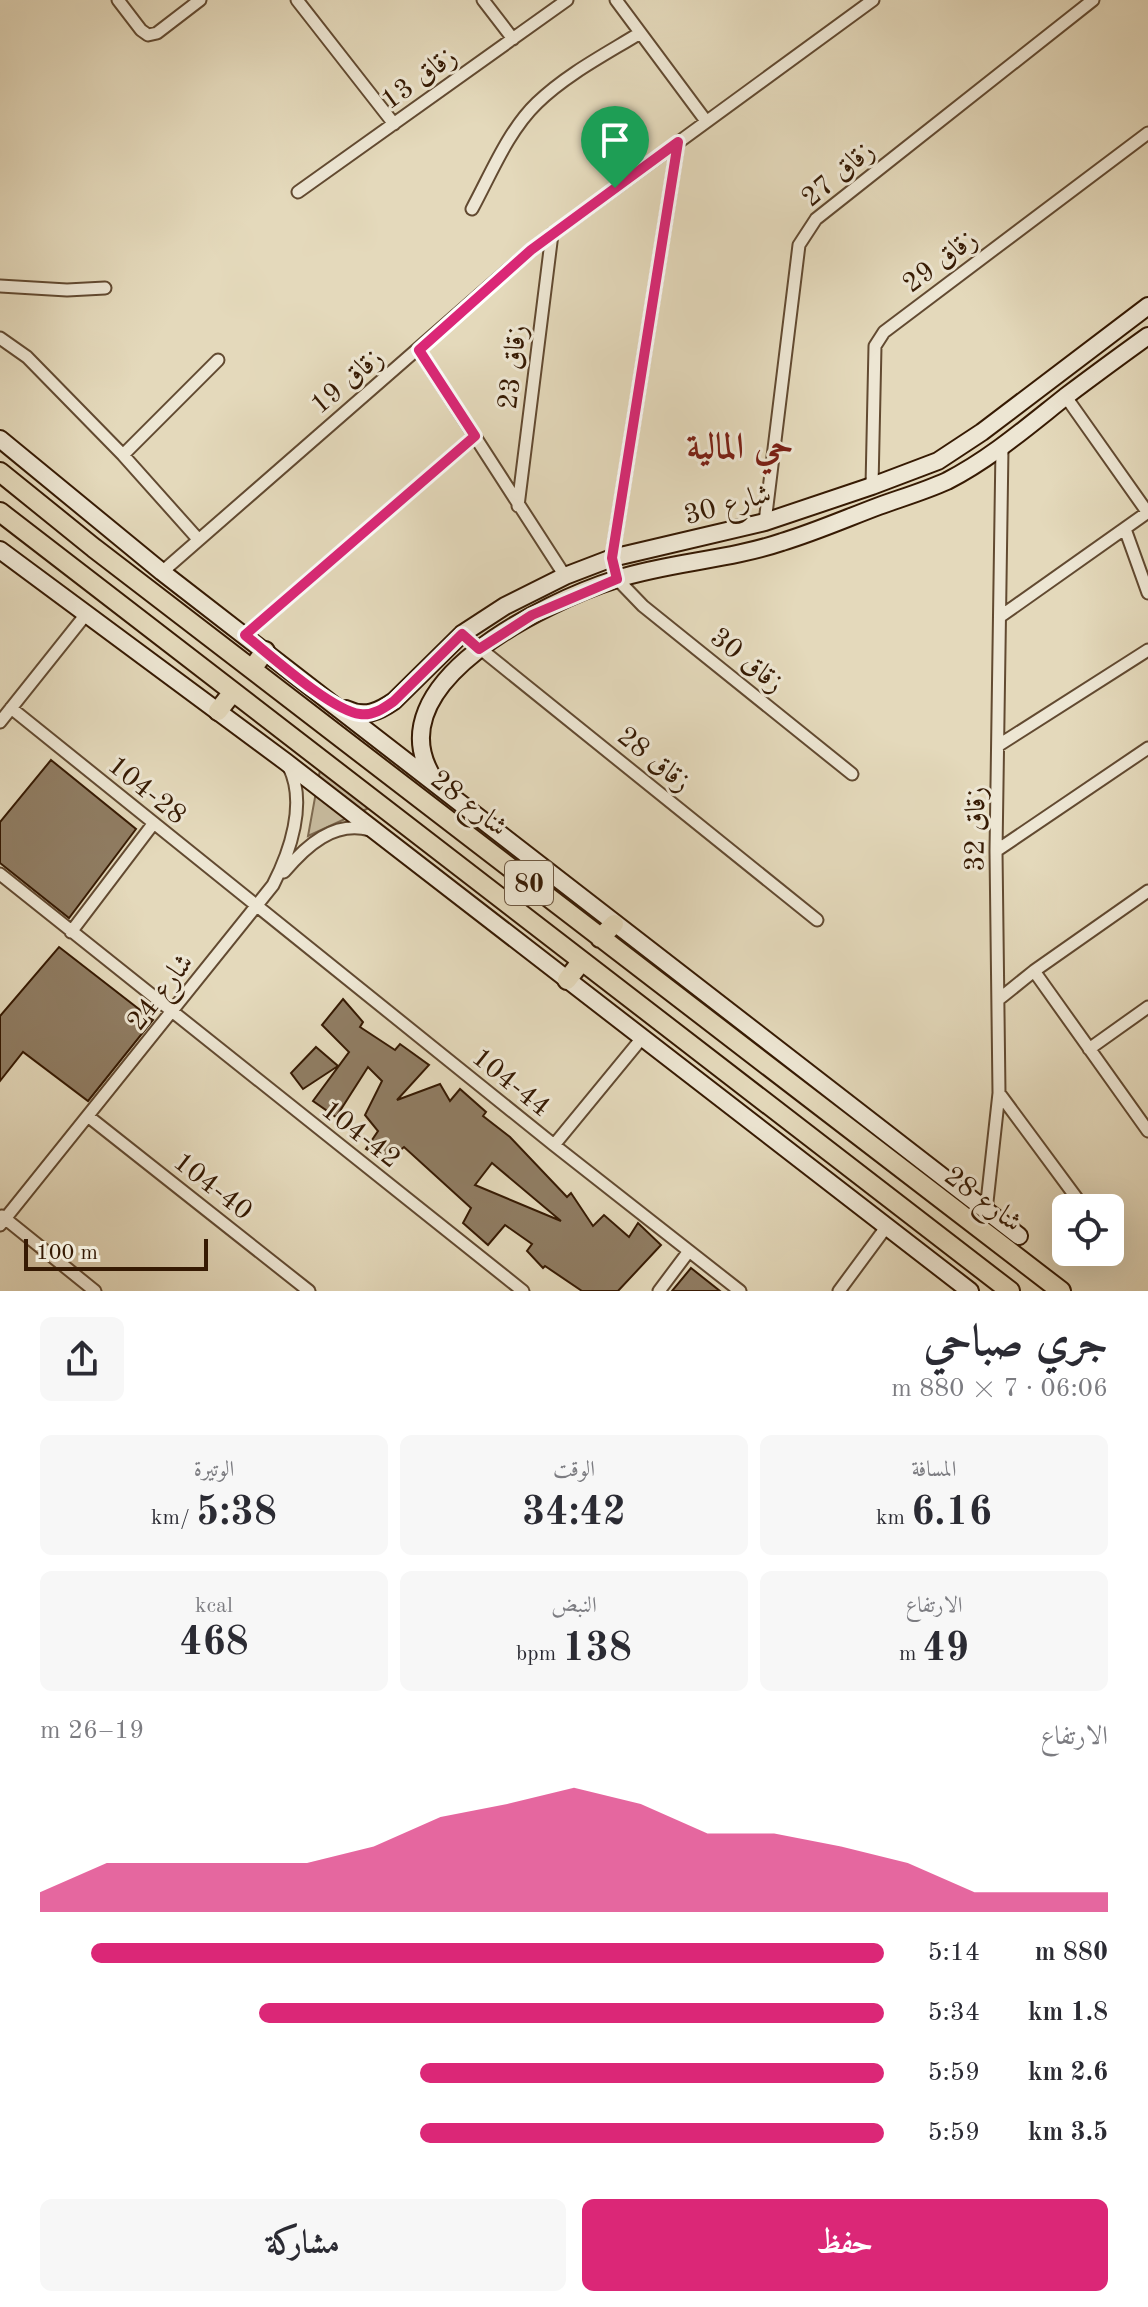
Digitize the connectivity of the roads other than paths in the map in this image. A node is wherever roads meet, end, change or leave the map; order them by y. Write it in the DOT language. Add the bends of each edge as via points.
graph roads {
  1 [pos="118,0"];
  2 [pos="200,0"];
  3 [pos="297,0"];
  4 [pos="483,0"];
  5 [pos="567,0"];
  6 [pos="616,0"];
  7 [pos="873,0"];
  8 [pos="1093,0"];
  9 [pos="640,33"];
  10 [pos="513,39"];
  11 [pos="706,121"];
  12 [pos="394,124"];
  13 [pos="1148,133"];
  14 [pos="678,142"];
  15 [pos="298,192"];
  16 [pos="472,209"];
  17 [pos="552,234"];
  18 [pos="0,286"];
  19 [pos="105,288"];
  20 [pos="1148,306"];
  21 [pos="1148,336"];
  22 [pos="0,338"];
  23 [pos="419,350"];
  24 [pos="218,360"];
  25 [pos="1066,397"];
  26 [pos="475,436"];
  27 [pos="0,439"];
  28 [pos="1002,448"];
  29 [pos="123,455"];
  30 [pos="0,472"];
  31 [pos="872,486"];
  32 [pos="518,506"];
  33 [pos="0,512"];
  34 [pos="1148,512"];
  35 [pos="765,522"];
  36 [pos="1125,529"];
  37 [pos="198,539"];
  38 [pos="94,548"];
  39 [pos="0,550"];
  40 [pos="612,558"];
  41 [pos="162,572"];
  42 [pos="77,573"];
  43 [pos="565,576"];
  44 [pos="617,579"];
  45 [pos="1148,593"];
  46 [pos="87,613"];
  47 [pos="1001,616"];
  48 [pos="462,634"];
  49 [pos="245,635"];
  50 [pos="479,649"];
  51 [pos="1148,650"];
  52 [pos="265,651"];
  53 [pos="252,669"];
  54 [pos="317,691"];
  55 [pos="232,693"];
  56 [pos="11,708"];
  57 [pos="218,711"];
  58 [pos="0,722"];
  59 [pos="999,745"];
  60 [pos="1148,748"];
  61 [pos="286,762"];
  62 [pos="852,774"];
  63 [pos="440,786"];
  64 [pos="153,824"];
  65 [pos="372,830"];
  66 [pos="996,851"];
  67 [pos="0,874"];
  68 [pos="273,885"];
  69 [pos="1148,891"];
  70 [pos="256,906"];
  71 [pos="817,920"];
  72 [pos="614,924"];
  73 [pos="71,932"];
  74 [pos="600,938"];
  75 [pos="581,962"];
  76 [pos="1034,971"];
  77 [pos="567,980"];
  78 [pos="998,1000"];
  79 [pos="1148,1007"];
  80 [pos="172,1013"];
  81 [pos="642,1038"];
  82 [pos="1089,1049"];
  83 [pos="999,1093"];
  84 [pos="89,1117"];
  85 [pos="1146,1124"];
  86 [pos="554,1145"];
  87 [pos="1074,1194"];
  88 [pos="986,1211"];
  89 [pos="2,1220"];
  90 [pos="887,1226"];
  91 [pos="1015,1233"];
  92 [pos="997,1243"];
  93 [pos="689,1251"];
  94 [pos="95,1291"];
  95 [pos="309,1291"];
  96 [pos="523,1291"];
  97 [pos="659,1291"];
  98 [pos="740,1291"];
  99 [pos="839,1291"];
  100 [pos="970,1291"];
  101 [pos="1010,1291"];
  102 [pos="1061,1291"];
  1 -- 2 [label="street" via="148,35"];
  3 -- 12 [label="street"];
  4 -- 10 [label="street"];
  5 -- 10 [label="street, زقاق 13"];
  6 -- 9 [label="street"];
  7 -- 11 [label="street, زقاق 19"];
  8 -- 35 [label="street, زقاق 27" via="816,219 799,245"];
  9 -- 11 [label="street"];
  9 -- 16 [label="street" via="537,103 517,126"];
  10 -- 12 [label="street, زقاق 13"];
  11 -- 14 [label="street, زقاق 19"];
  12 -- 15 [label="street, زقاق 13"];
  13 -- 31 [label="street, زقاق 29" via="884,332 875,346"];
  14 -- 17 [label="street, زقاق 19"];
  14 -- 40 [label="street"];
  17 -- 23 [label="street, زقاق 19"];
  17 -- 32 [label="street, زقاق 23"];
  18 -- 19 [label="street"];
  20 -- 31 [label="main road, شارع 30" via="938,461"];
  21 -- 25 [label="main road, شارع 30"];
  22 -- 29 [label="street" via="27,357"];
  23 -- 26 [label="street"];
  23 -- 37 [label="street, زقاق 19"];
  24 -- 29 [label="street"];
  25 -- 28 [label="main road, شارع 30"];
  25 -- 34 [label="street"];
  26 -- 32 [label="street"];
  26 -- 49 [label="street"];
  27 -- 41 [label="main road"];
  28 -- 44 [label="main road, شارع 30" via="946,481 780,543"];
  28 -- 47 [label="street, زقاق 32"];
  29 -- 37 [label="street"];
  30 -- 38 [label="highway, شارع 28 / 80"];
  31 -- 35 [label="main road, شارع 30"];
  32 -- 43 [label="street"];
  33 -- 42 [label="highway, شارع 28 / 80"];
  34 -- 36 [label="street"];
  35 -- 40 [label="main road, شارع 30"];
  36 -- 45 [label="street"];
  36 -- 47 [label="street"];
  37 -- 41 [label="street, زقاق 19"];
  38 -- 42 [label="highway"];
  38 -- 53 [label="highway, شارع 28 / 80"];
  39 -- 46 [label="main road"];
  40 -- 43 [label="main road, شارع 30"];
  40 -- 44 [label="street"];
  41 -- 49 [label="main road"];
  42 -- 55 [label="highway, شارع 28 / 80"];
  43 -- 48 [label="main road, شارع 30"];
  44 -- 50 [label="main road, شارع 30" via="532,615"];
  44 -- 62 [label="street, زقاق 30" via="643,606"];
  46 -- 56 [label="street"];
  46 -- 57 [label="main road"];
  47 -- 59 [label="street, زقاق 32"];
  48 -- 50 [label="street, زقاق 28"];
  48 -- 54 [label="main road, شارع 30" via="394,701 372,714 351,712"];
  49 -- 52 [label="main road"];
  50 -- 63 [label="main road, شارع 30" via="443,682 425,714 422,755"];
  50 -- 71 [label="street, زقاق 28"];
  51 -- 59 [label="street"];
  52 -- 53 [label="highway"];
  52 -- 54 [label="main road"];
  53 -- 74 [label="highway, شارع 28 / 80"];
  54 -- 63 [label="main road"];
  55 -- 57 [label="highway"];
  55 -- 75 [label="highway, شارع 28 / 80"];
  56 -- 58 [label="street"];
  56 -- 64 [label="street, 104-28"];
  57 -- 61 [label="main road"];
  59 -- 66 [label="street, زقاق 32"];
  60 -- 66 [label="street"];
  61 -- 65 [label="main road"];
  61 -- 68 [label="street, شارع 24" via="294,780 292,838"];
  63 -- 72 [label="main road"];
  64 -- 70 [label="street, 104-28"];
  64 -- 73 [label="street"];
  65 -- 68 [label="street" via="357,826 327,834"];
  65 -- 77 [label="main road"];
  66 -- 78 [label="street, زقاق 32"];
  67 -- 73 [label="street, 104-42"];
  68 -- 70 [label="street, شارع 24"];
  69 -- 76 [label="street"];
  70 -- 80 [label="street, شارع 24"];
  70 -- 86 [label="street, 104-44"];
  72 -- 74 [label="highway"];
  72 -- 88 [label="main road"];
  73 -- 80 [label="street, 104-42"];
  74 -- 92 [label="highway, شارع 28 / 80"];
  75 -- 77 [label="highway"];
  75 -- 101 [label="highway, شارع 28 / 80"];
  76 -- 78 [label="street"];
  76 -- 82 [label="street"];
  77 -- 81 [label="main road"];
  78 -- 83 [label="street, زقاق 32"];
  79 -- 82 [label="street"];
  80 -- 84 [label="street, شارع 24"];
  80 -- 96 [label="street, 104-42"];
  81 -- 86 [label="street"];
  81 -- 90 [label="main road"];
  82 -- 85 [label="street"];
  83 -- 87 [label="street"];
  83 -- 88 [label="street, زقاق 32"];
  84 -- 89 [label="street, شارع 24"];
  84 -- 95 [label="street, 104-40"];
  86 -- 93 [label="street, 104-44"];
  88 -- 91 [label="main road"];
  89 -- 94 [label="street"];
  90 -- 99 [label="street"];
  90 -- 100 [label="main road"];
  91 -- 92 [label="highway"];
  92 -- 102 [label="highway, شارع 28 / 80"];
  93 -- 97 [label="street"];
  93 -- 98 [label="street, 104-44"];
}
